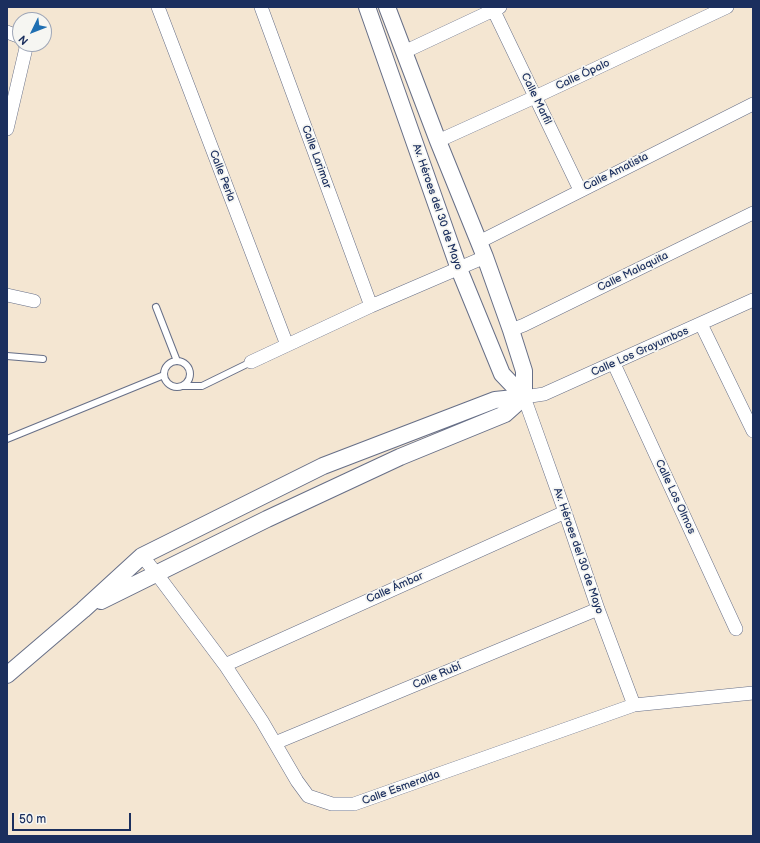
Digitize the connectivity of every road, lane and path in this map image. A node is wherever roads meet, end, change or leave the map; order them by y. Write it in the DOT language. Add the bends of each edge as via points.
graph roads {
  1 [pos="158,7"];
  2 [pos="261,7"];
  3 [pos="367,7"];
  4 [pos="387,7"];
  5 [pos="727,7"];
  6 [pos="495,8"];
  7 [pos="25,52"];
  8 [pos="404,52"];
  9 [pos="534,97"];
  10 [pos="753,104"];
  11 [pos="8,122"];
  12 [pos="438,141"];
  13 [pos="580,190"];
  14 [pos="753,213"];
  15 [pos="478,242"];
  16 [pos="485,257"];
  17 [pos="459,269"];
  18 [pos="7,295"];
  19 [pos="753,300"];
  20 [pos="34,301"];
  21 [pos="371,306"];
  22 [pos="156,307"];
  23 [pos="701,324"];
  24 [pos="512,330"];
  25 [pos="287,345"];
  26 [pos="7,356"];
  27 [pos="43,359"];
  28 [pos="176,361"];
  29 [pos="251,362"];
  30 [pos="614,364"];
  31 [pos="164,375"];
  32 [pos="182,386"];
  33 [pos="524,397"];
  34 [pos="753,431"];
  35 [pos="7,440"];
  36 [pos="565,512"];
  37 [pos="142,556"];
  38 [pos="156,573"];
  39 [pos="598,608"];
  40 [pos="84,610"];
  41 [pos="736,629"];
  42 [pos="225,665"];
  43 [pos="7,675"];
  44 [pos="753,693"];
  45 [pos="634,705"];
  46 [pos="275,743"];
  1 -- 25 [label="street, Calle Perla"];
  2 -- 21 [label="street, Calle Larimar"];
  3 -- 17 [label="street, Av. Héroes del 30 de Mayo"];
  4 -- 8 [label="street, Av. Héroes del 30 de Mayo"];
  5 -- 9 [label="street, Calle Ópalo"];
  6 -- 8 [label="street"];
  6 -- 9 [label="street, Calle Marfil"];
  7 -- 11 [label="street"];
  8 -- 12 [label="street, Av. Héroes del 30 de Mayo"];
  9 -- 12 [label="street, Calle Ópalo"];
  9 -- 13 [label="street, Calle Marfil"];
  10 -- 13 [label="street, Calle Amatista"];
  12 -- 15 [label="street, Av. Héroes del 30 de Mayo"];
  13 -- 15 [label="street, Calle Amatista"];
  14 -- 24 [label="street, Calle Malaquita"];
  15 -- 16 [label="street, Av. Héroes del 30 de Mayo"];
  16 -- 17 [label="street"];
  16 -- 24 [label="street, Av. Héroes del 30 de Mayo"];
  17 -- 21 [label="street"];
  17 -- 33 [label="street, Av. Héroes del 30 de Mayo" via="502,374"];
  18 -- 20 [label="street"];
  19 -- 23 [label="street, Calle Los Grayumbos"];
  21 -- 25 [label="street"];
  22 -- 28 [label="lane"];
  23 -- 30 [label="street, Calle Los Grayumbos"];
  23 -- 34 [label="street"];
  24 -- 33 [label="street, Av. Héroes del 30 de Mayo" via="524,371"];
  25 -- 29 [label="street"];
  26 -- 27 [label="lane"];
  28 -- 31 [label="lane" via="167,366"];
  28 -- 32 [label="lane" via="189,369 189,379"];
  29 -- 32 [label="lane" via="202,386"];
  30 -- 33 [label="street, Calle Los Grayumbos" via="544,394"];
  30 -- 41 [label="street, Calle Los Olmos"];
  31 -- 32 [label="lane" via="168,384 177,388"];
  31 -- 35 [label="lane"];
  33 -- 36 [label="street, Av. Héroes del 30 de Mayo"];
  33 -- 37 [label="street" via="495,400 323,466"];
  33 -- 38 [label="street" via="505,414 400,457"];
  36 -- 39 [label="street, Av. Héroes del 30 de Mayo"];
  36 -- 42 [label="street, Calle Ámbar"];
  37 -- 38 [label="street, Calle Esmeralda"];
  37 -- 40 [label="street"];
  38 -- 40 [label="street"];
  38 -- 42 [label="street, Calle Esmeralda"];
  39 -- 45 [label="street, Av. Héroes del 30 de Mayo"];
  39 -- 46 [label="street, Calle Rubí"];
  40 -- 43 [label="street"];
  42 -- 46 [label="street, Calle Esmeralda"];
  44 -- 45 [label="street, Calle Esmeralda"];
  45 -- 46 [label="street, Calle Esmeralda" via="354,804 332,804 308,796"];
}
